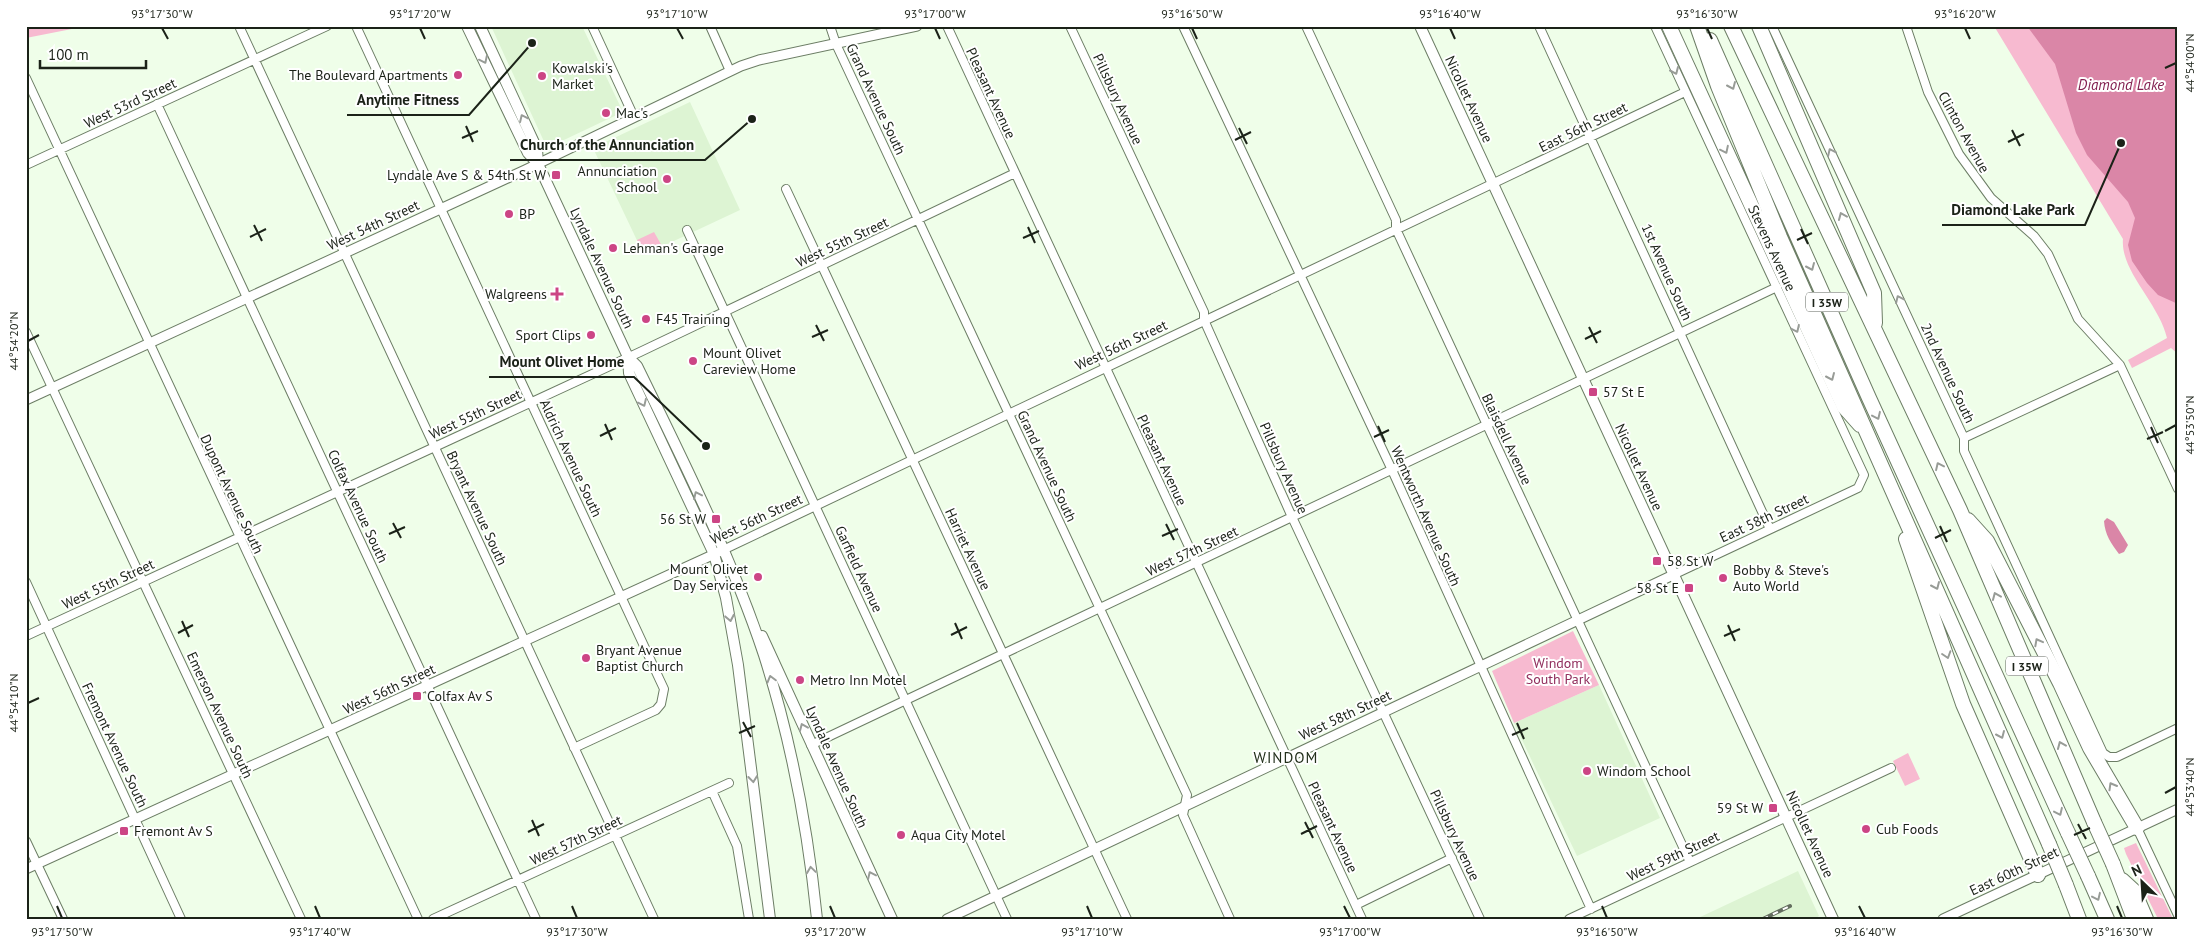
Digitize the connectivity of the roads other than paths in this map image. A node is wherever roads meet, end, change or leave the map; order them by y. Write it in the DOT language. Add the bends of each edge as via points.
graph roads {
  1 [pos="239,26"];
  2 [pos="327,26"];
  3 [pos="356,26"];
  4 [pos="467,26"];
  5 [pos="480,26"];
  6 [pos="592,26"];
  7 [pos="710,26"];
  8 [pos="830,26"];
  9 [pos="917,26"];
  10 [pos="947,26"];
  11 [pos="1070,26"];
  12 [pos="1183,26"];
  13 [pos="1306,26"];
  14 [pos="1420,26"];
  15 [pos="1539,26"];
  16 [pos="1655,26"];
  17 [pos="1670,26"];
  18 [pos="1697,26"];
  19 [pos="1704,26"];
  20 [pos="1731,26"];
  21 [pos="1758,26"];
  22 [pos="1772,26"];
  23 [pos="1906,26"];
  24 [pos="836,44"];
  25 [pos="255,60"];
  26 [pos="730,71"];
  27 [pos="26,78"];
  28 [pos="1685,92"];
  29 [pos="157,104"];
  30 [pos="634,118"];
  31 [pos="1592,136"];
  32 [pos="59,150"];
  33 [pos="538,164"];
  34 [pos="26,165"];
  35 [pos="1015,173"];
  36 [pos="1492,183"];
  37 [pos="786,189"];
  38 [pos="441,209"];
  39 [pos="919,219"];
  40 [pos="1396,229"];
  41 [pos="687,230"];
  42 [pos="344,253"];
  43 [pos="822,266"];
  44 [pos="1300,275"];
  45 [pos="1777,287"];
  46 [pos="246,299"];
  47 [pos="725,312"];
  48 [pos="1204,320"];
  49 [pos="1875,329"];
  50 [pos="26,332"];
  51 [pos="1681,333"];
  52 [pos="149,344"];
  53 [pos="628,358"];
  54 [pos="2120,365"];
  55 [pos="1105,368"];
  56 [pos="1583,378"];
  57 [pos="52,388"];
  58 [pos="26,400"];
  59 [pos="531,402"];
  60 [pos="1008,414"];
  61 [pos="1487,425"];
  62 [pos="1867,431"];
  63 [pos="1964,438"];
  64 [pos="434,447"];
  65 [pos="912,460"];
  66 [pos="1392,470"];
  67 [pos="1863,481"];
  68 [pos="2178,489"];
  69 [pos="338,491"];
  70 [pos="815,506"];
  71 [pos="1902,510"];
  72 [pos="1960,510"];
  73 [pos="1292,517"];
  74 [pos="1770,529"];
  75 [pos="238,538"];
  76 [pos="718,552"];
  77 [pos="1196,562"];
  78 [pos="1673,575"];
  79 [pos="26,582"];
  80 [pos="143,582"];
  81 [pos="621,597"];
  82 [pos="743,601"];
  83 [pos="1100,608"];
  84 [pos="1577,620"];
  85 [pos="47,626"];
  86 [pos="26,636"];
  87 [pos="524,641"];
  88 [pos="1004,654"];
  89 [pos="1480,666"];
  90 [pos="427,686"];
  91 [pos="907,700"];
  92 [pos="1383,712"];
  93 [pos="2178,728"];
  94 [pos="331,731"];
  95 [pos="811,745"];
  96 [pos="574,748"];
  97 [pos="1286,757"];
  98 [pos="1891,768"];
  99 [pos="234,776"];
  100 [pos="729,783"];
  101 [pos="712,791"];
  102 [pos="1184,807"];
  103 [pos="2178,809"];
  104 [pos="1786,816"];
  105 [pos="136,821"];
  106 [pos="2137,828"];
  107 [pos="616,835"];
  108 [pos="26,841"];
  109 [pos="1096,849"];
  110 [pos="1452,858"];
  111 [pos="1690,862"];
  112 [pos="37,864"];
  113 [pos="26,870"];
  114 [pos="2038,875"];
  115 [pos="2120,878"];
  116 [pos="519,880"];
  117 [pos="996,896"];
  118 [pos="1356,905"];
  119 [pos="1591,908"];
  120 [pos="2178,915"];
  121 [pos="63,919"];
  122 [pos="182,919"];
  123 [pos="301,919"];
  124 [pos="418,919"];
  125 [pos="433,919"];
  126 [pos="536,919"];
  127 [pos="654,919"];
  128 [pos="749,919"];
  129 [pos="770,919"];
  130 [pos="817,919"];
  131 [pos="892,919"];
  132 [pos="947,919"];
  133 [pos="1007,919"];
  134 [pos="1127,919"];
  135 [pos="1230,919"];
  136 [pos="1362,919"];
  137 [pos="1480,919"];
  138 [pos="1570,919"];
  139 [pos="1833,919"];
  140 [pos="1943,919"];
  141 [pos="2078,919"];
  142 [pos="2107,919"];
  143 [pos="2134,919"];
  144 [pos="2146,919"];
  1 -- 25 [label="street, Bryant Avenue South"];
  2 -- 25 [label="street, West 53rd Street"];
  3 -- 38 [label="street, Aldrich Avenue South"];
  4 -- 33 [label="main road, Lyndale Avenue South, one-way" via="528,154"];
  33 -- 5 [label="main road, Lyndale Avenue South, one-way" via="537,149"];
  6 -- 30 [label="street"];
  7 -- 26 [label="street"];
  8 -- 24 [label="street, Grand Avenue South"];
  9 -- 24 [label="street, West 54th Street"];
  10 -- 35 [label="street, Pleasant Avenue"];
  11 -- 48 [label="street, Pillsbury Avenue" via="1204,312"];
  12 -- 44 [label="street, Wentworth Avenue South"];
  13 -- 40 [label="street, Blaisdell Avenue" via="1396,220"];
  14 -- 36 [label="main road, Nicollet Avenue"];
  15 -- 31 [label="street, 1st Avenue South"];
  16 -- 28 [label="street, Stevens Avenue, one-way"];
  17 -- 62 [label="highway, one-way" via="1844,408"];
  18 -- 62 [label="highway" via="1776,228"];
  19 -- 142 [label="highway, I 35W, one-way, bridge" via="1869,398"];
  20 -- 49 [label="highway, I 35W"];
  49 -- 21 [label="highway, one-way" via="1874,293"];
  63 -- 22 [label="street, 2nd Avenue South, one-way"];
  23 -- 54 [label="street, Clinton Avenue" via="1928,92 1959,154 1991,198 2034,236 2048,254 2078,319"];
  24 -- 26 [label="street, West 54th Street" via="759,60"];
  24 -- 39 [label="street, Grand Avenue South"];
  25 -- 29 [label="street, West 53rd Street"];
  25 -- 42 [label="street, Bryant Avenue South"];
  26 -- 30 [label="street, West 54th Street"];
  27 -- 32 [label="street, Dupont Avenue South"];
  28 -- 31 [label="street, East 56th Street"];
  28 -- 45 [label="street, Stevens Avenue"];
  29 -- 32 [label="street, West 53rd Street"];
  29 -- 46 [label="street, Colfax Avenue South"];
  30 -- 33 [label="street, West 54th Street"];
  31 -- 36 [label="street, East 56th Street"];
  31 -- 51 [label="street, 1st Avenue South"];
  32 -- 34 [label="street, West 53rd Street"];
  32 -- 52 [label="street, Dupont Avenue South"];
  33 -- 38 [label="street, West 54th Street"];
  33 -- 53 [label="main road, Lyndale Avenue South"];
  35 -- 39 [label="street, West 55th Street"];
  35 -- 55 [label="street, Pleasant Avenue"];
  36 -- 40 [label="street, West 56th Street"];
  36 -- 56 [label="main road, Nicollet Avenue"];
  37 -- 43 [label="street, Harriet Avenue"];
  38 -- 42 [label="street, West 54th Street"];
  38 -- 59 [label="street, Aldrich Avenue South"];
  39 -- 43 [label="street, West 55th Street"];
  39 -- 60 [label="street, Grand Avenue South"];
  40 -- 44 [label="street, West 56th Street"];
  40 -- 61 [label="street, Blaisdell Avenue"];
  41 -- 47 [label="street, Garfield Avenue"];
  42 -- 46 [label="street, West 54th Street"];
  42 -- 64 [label="street, Bryant Avenue South"];
  43 -- 47 [label="street, West 55th Street"];
  43 -- 65 [label="street, Harriet Avenue"];
  44 -- 48 [label="street, West 56th Street"];
  44 -- 66 [label="street, Wentworth Avenue South"];
  45 -- 51 [label="street, West 57th Street"];
  45 -- 67 [label="street, Stevens Avenue, one-way" via="1864,475"];
  46 -- 52 [label="street, West 54th Street"];
  46 -- 69 [label="street, Colfax Avenue South"];
  47 -- 53 [label="street, West 55th Street"];
  47 -- 70 [label="street, Garfield Avenue"];
  48 -- 55 [label="street, West 56th Street"];
  48 -- 73 [label="street, Pillsbury Avenue"];
  72 -- 49 [label="highway, I 35W, one-way"];
  50 -- 57 [label="street, Emerson Avenue South"];
  51 -- 56 [label="street, West 57th Street"];
  51 -- 74 [label="street, 1st Avenue South"];
  52 -- 57 [label="street, West 54th Street"];
  52 -- 75 [label="street, Dupont Avenue South"];
  53 -- 59 [label="street, West 55th Street"];
  53 -- 76 [label="main road, Lyndale Avenue South" via="630,373"];
  54 -- 63 [label="street"];
  54 -- 68 [label="street, Clinton Avenue"];
  55 -- 60 [label="street, West 56th Street"];
  55 -- 77 [label="street, Pleasant Avenue"];
  56 -- 61 [label="street, West 57th Street"];
  56 -- 78 [label="main road, Nicollet Avenue"];
  57 -- 58 [label="street, West 54th Street"];
  57 -- 80 [label="street, Emerson Avenue South"];
  59 -- 64 [label="street, West 55th Street"];
  59 -- 81 [label="street, Aldrich Avenue South"];
  60 -- 65 [label="street, West 56th Street"];
  60 -- 83 [label="street, Grand Avenue South"];
  61 -- 66 [label="street, West 57th Street"];
  61 -- 84 [label="street, Blaisdell Avenue"];
  62 -- 71 [label="highway"];
  63 -- 93 [label="street, 2nd Avenue South" via="1964,452 2103,752 2109,757 2117,757"];
  64 -- 69 [label="street, West 55th Street"];
  64 -- 87 [label="street, Bryant Avenue South"];
  65 -- 70 [label="street, West 56th Street"];
  65 -- 88 [label="street, Harriet Avenue"];
  66 -- 73 [label="street, West 57th Street"];
  66 -- 89 [label="street, Wentworth Avenue South"];
  67 -- 74 [label="street, East 58th Street" via="1858,488"];
  69 -- 75 [label="street, West 55th Street"];
  69 -- 90 [label="street, Colfax Avenue South"];
  70 -- 76 [label="street, West 56th Street"];
  70 -- 91 [label="street, Garfield Avenue"];
  71 -- 114 [label="highway, one-way" via="1901,526 1963,704"];
  71 -- 141 [label="highway, one-way, bridge" via="2049,844"];
  106 -- 72 [label="highway, one-way" via="2090,748 1987,541"];
  115 -- 72 [label="highway, I 35W, one-way, bridge"];
  73 -- 77 [label="street, West 57th Street"];
  73 -- 92 [label="street, Pillsbury Avenue"];
  74 -- 78 [label="street, East 58th Street"];
  75 -- 80 [label="street, West 55th Street"];
  75 -- 94 [label="street, Dupont Avenue South"];
  76 -- 81 [label="street, West 56th Street"];
  76 -- 82 [label="main road"];
  76 -- 129 [label="main road, one-way" via="735,644"];
  77 -- 83 [label="street, West 57th Street"];
  77 -- 97 [label="street, Pleasant Avenue"];
  78 -- 84 [label="street, West 58th Street"];
  78 -- 104 [label="main road, Nicollet Avenue"];
  79 -- 85 [label="street, Fremont Avenue South"];
  80 -- 85 [label="street, West 55th Street"];
  80 -- 99 [label="street, Emerson Avenue South"];
  81 -- 87 [label="street, West 56th Street"];
  81 -- 96 [label="street, Aldrich Avenue South" via="664,689 661,704 656,710"];
  95 -- 82 [label="main road, Lyndale Avenue South, one-way" via="771,652"];
  130 -- 82 [label="main road, one-way" via="808,846 788,745 766,663"];
  83 -- 88 [label="street, West 57th Street"];
  83 -- 102 [label="street, Grand Avenue South" via="1187,795"];
  84 -- 89 [label="street, West 58th Street"];
  84 -- 111 [label="street, Blaisdell Avenue"];
  85 -- 86 [label="street, West 55th Street"];
  85 -- 105 [label="street, Fremont Avenue South"];
  87 -- 90 [label="street, West 56th Street"];
  87 -- 96 [label="street, Bryant Avenue South"];
  88 -- 91 [label="street, West 57th Street"];
  88 -- 109 [label="street, Harriet Avenue"];
  89 -- 92 [label="street, West 58th Street"];
  89 -- 119 [label="street, Wentworth Avenue South"];
  90 -- 94 [label="street, West 56th Street"];
  90 -- 116 [label="street, Colfax Avenue South"];
  91 -- 95 [label="street, West 57th Street"];
  91 -- 117 [label="street, Garfield Avenue"];
  92 -- 97 [label="street, West 58th Street"];
  92 -- 110 [label="street, Pillsbury Avenue"];
  94 -- 99 [label="street, West 56th Street"];
  94 -- 124 [label="street, Dupont Avenue South"];
  131 -- 95 [label="main road, Lyndale Avenue South, one-way"];
  96 -- 107 [label="street, Bryant Avenue South"];
  97 -- 102 [label="street, West 58th Street"];
  97 -- 118 [label="street, Pleasant Avenue"];
  98 -- 104 [label="street, West 59th Street"];
  99 -- 105 [label="street, West 56th Street"];
  99 -- 123 [label="street, Emerson Avenue South"];
  100 -- 101 [label="street, West 57th Street"];
  101 -- 107 [label="street, West 57th Street"];
  101 -- 128 [label="street" via="737,846"];
  102 -- 109 [label="street, West 58th Street"];
  102 -- 135 [label="street, Grand Avenue South" via="1183,816"];
  103 -- 106 [label="street, East 60th Street"];
  104 -- 111 [label="street, West 59th Street"];
  104 -- 139 [label="main road, Nicollet Avenue"];
  105 -- 112 [label="street, West 56th Street"];
  105 -- 122 [label="street, Fremont Avenue South"];
  106 -- 114 [label="street, East 60th Street"];
  106 -- 120 [label="street"];
  107 -- 116 [label="street, West 57th Street"];
  107 -- 127 [label="street, Bryant Avenue South"];
  108 -- 112 [label="street"];
  109 -- 117 [label="street, West 58th Street"];
  109 -- 134 [label="street, Harriet Avenue"];
  110 -- 118 [label="street"];
  110 -- 137 [label="street, Pillsbury Avenue"];
  111 -- 119 [label="street, West 59th Street"];
  112 -- 113 [label="street, West 56th Street"];
  112 -- 121 [label="street"];
  114 -- 140 [label="street, East 60th Street"];
  115 -- 143 [label="highway, I 35W"];
  115 -- 144 [label="highway" via="2134,891"];
  116 -- 125 [label="street, West 57th Street"];
  116 -- 126 [label="street, Colfax Avenue South"];
  117 -- 132 [label="street, West 58th Street"];
  117 -- 133 [label="street, Garfield Avenue"];
  118 -- 136 [label="street, Pleasant Avenue"];
  119 -- 138 [label="street, West 59th Street"];
}
